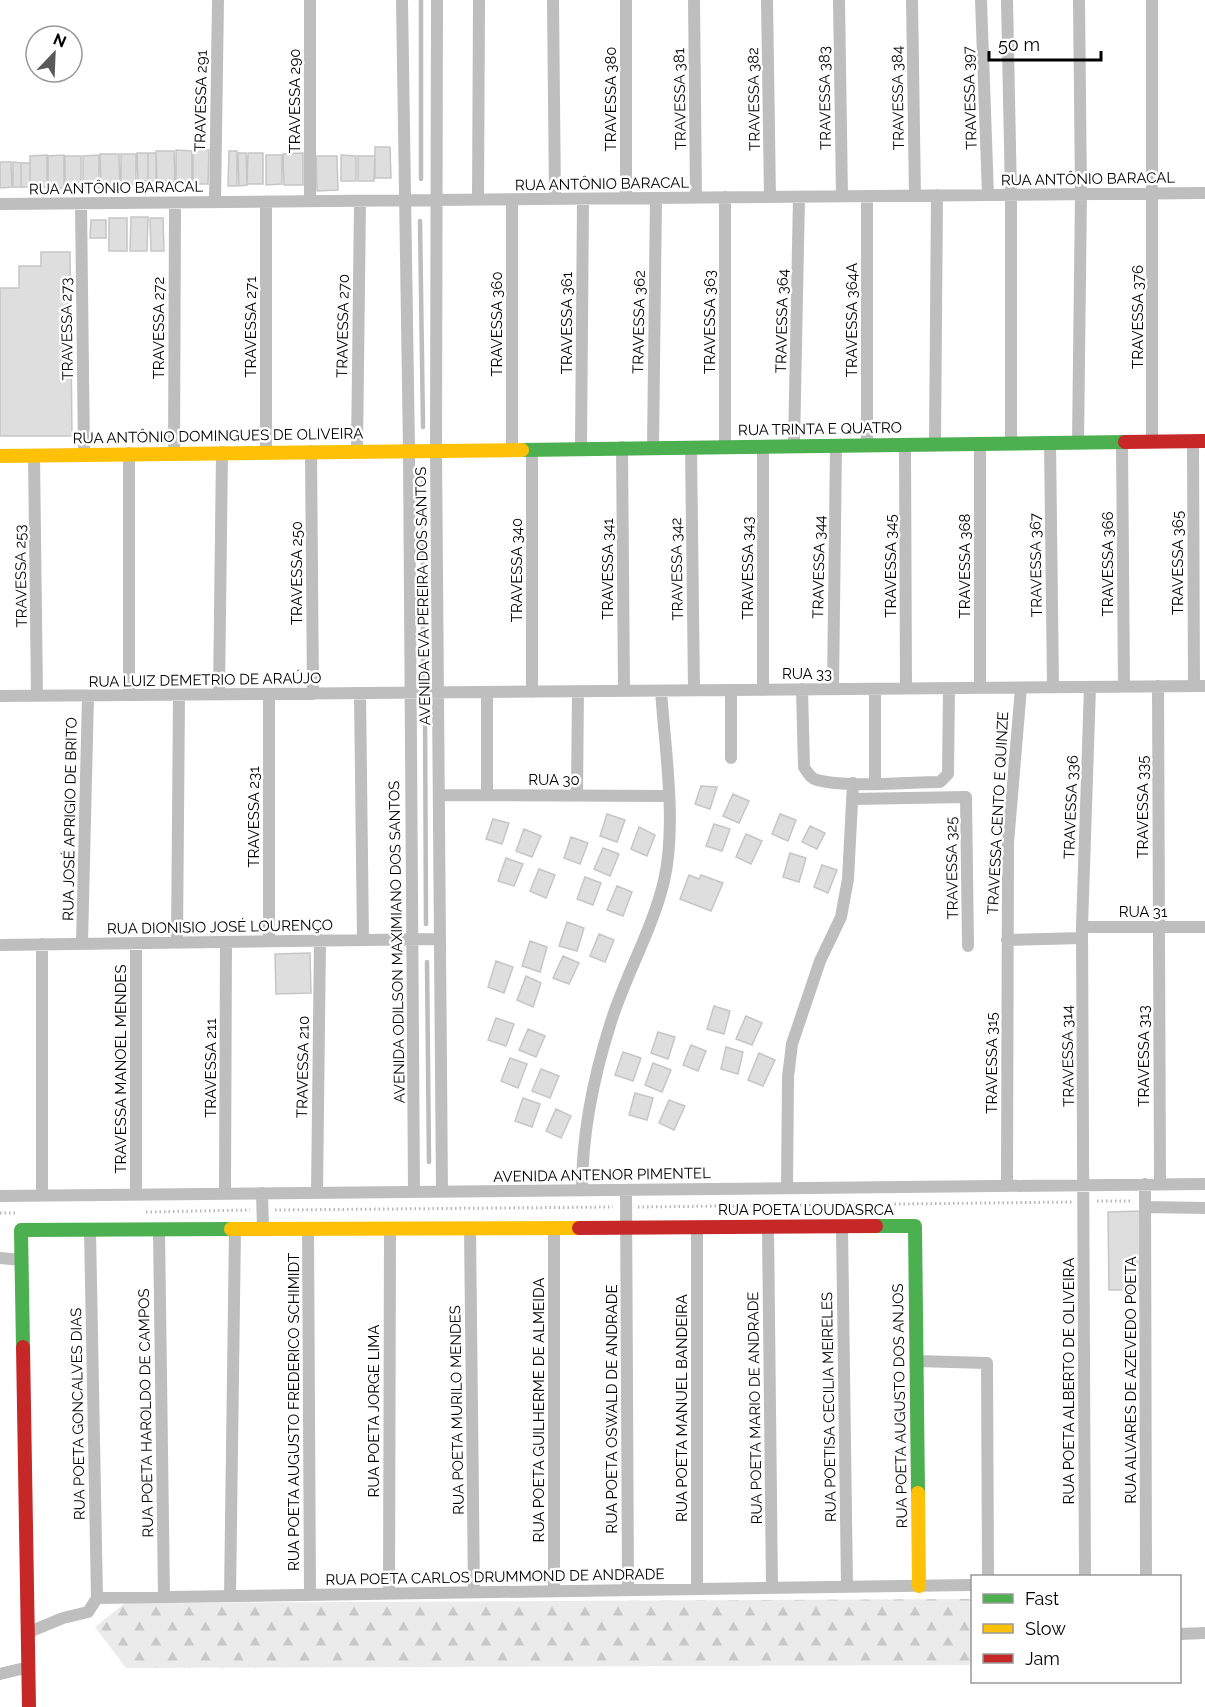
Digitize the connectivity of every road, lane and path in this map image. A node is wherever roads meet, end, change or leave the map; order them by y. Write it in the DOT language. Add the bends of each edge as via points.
graph roads {
  1 [pos="218,0"];
  2 [pos="310,0"];
  3 [pos="402,0"];
  4 [pos="437,0"];
  5 [pos="479,0"];
  6 [pos="553,0"];
  7 [pos="626,0"];
  8 [pos="694,0"];
  9 [pos="767,0"];
  10 [pos="839,0"];
  11 [pos="912,0"];
  12 [pos="981,0"];
  13 [pos="1007,0"];
  14 [pos="1079,0"];
  15 [pos="1152,0"];
  16 [pos="1153,193"];
  17 [pos="1205,193"];
  18 [pos="1081,194"];
  19 [pos="937,195"];
  20 [pos="988,195"];
  21 [pos="1011,195"];
  22 [pos="842,196"];
  23 [pos="867,196"];
  24 [pos="915,196"];
  25 [pos="725,197"];
  26 [pos="770,197"];
  27 [pos="800,197"];
  28 [pos="626,198"];
  29 [pos="656,198"];
  30 [pos="696,198"];
  31 [pos="512,199"];
  32 [pos="555,199"];
  33 [pos="583,199"];
  34 [pos="404,200"];
  35 [pos="436,200"];
  36 [pos="478,200"];
  37 [pos="310,201"];
  38 [pos="360,201"];
  39 [pos="215,202"];
  40 [pos="266,202"];
  41 [pos="175,203"];
  42 [pos="0,204"];
  43 [pos="81,204"];
  44 [pos="1122,441"];
  45 [pos="1152,441"];
  46 [pos="1199,441"];
  47 [pos="1050,442"];
  48 [pos="1078,442"];
  49 [pos="980,443"];
  50 [pos="1011,443"];
  51 [pos="906,444"];
  52 [pos="935,444"];
  53 [pos="794,445"];
  54 [pos="836,445"];
  55 [pos="867,445"];
  56 [pos="725,446"];
  57 [pos="763,446"];
  58 [pos="622,447"];
  59 [pos="653,447"];
  60 [pos="691,447"];
  61 [pos="581,448"];
  62 [pos="512,449"];
  63 [pos="532,449"];
  64 [pos="409,450"];
  65 [pos="436,450"];
  66 [pos="311,451"];
  67 [pos="357,451"];
  68 [pos="222,452"];
  69 [pos="266,452"];
  70 [pos="129,453"];
  71 [pos="174,453"];
  72 [pos="84,454"];
  73 [pos="0,456"];
  74 [pos="34,456"];
  75 [pos="1158,686"];
  76 [pos="1199,686"];
  77 [pos="1053,687"];
  78 [pos="1090,687"];
  79 [pos="1124,687"];
  80 [pos="906,688"];
  81 [pos="949,688"];
  82 [pos="980,688"];
  83 [pos="1021,688"];
  84 [pos="802,689"];
  85 [pos="833,689"];
  86 [pos="875,689"];
  87 [pos="694,690"];
  88 [pos="731,690"];
  89 [pos="763,690"];
  90 [pos="578,691"];
  91 [pos="624,691"];
  92 [pos="661,691"];
  93 [pos="439,692"];
  94 [pos="488,692"];
  95 [pos="532,692"];
  96 [pos="360,693"];
  97 [pos="410,693"];
  98 [pos="219,694"];
  99 [pos="269,694"];
  100 [pos="313,694"];
  101 [pos="129,695"];
  102 [pos="179,695"];
  103 [pos="0,696"];
  104 [pos="37,696"];
  105 [pos="88,696"];
  106 [pos="731,758"];
  107 [pos="875,782"];
  108 [pos="853,783"];
  109 [pos="440,795"];
  110 [pos="488,795"];
  111 [pos="577,795"];
  112 [pos="668,796"];
  113 [pos="852,799"];
  114 [pos="1158,927"];
  115 [pos="1205,927"];
  116 [pos="1082,933"];
  117 [pos="413,939"];
  118 [pos="440,939"];
  119 [pos="320,940"];
  120 [pos="363,940"];
  121 [pos="1007,940"];
  122 [pos="269,941"];
  123 [pos="177,942"];
  124 [pos="226,942"];
  125 [pos="968,942"];
  126 [pos="136,943"];
  127 [pos="42,944"];
  128 [pos="82,944"];
  129 [pos="0,945"];
  130 [pos="1145,1184"];
  131 [pos="1160,1184"];
  132 [pos="1205,1184"];
  133 [pos="1085,1185"];
  134 [pos="1007,1186"];
  135 [pos="787,1188"];
  136 [pos="582,1190"];
  137 [pos="626,1190"];
  138 [pos="442,1191"];
  139 [pos="414,1192"];
  140 [pos="262,1193"];
  141 [pos="316,1193"];
  142 [pos="225,1194"];
  143 [pos="136,1195"];
  144 [pos="0,1196"];
  145 [pos="42,1196"];
  146 [pos="1085,1202"];
  147 [pos="1145,1204"];
  148 [pos="625,1207"];
  149 [pos="1205,1208"];
  150 [pos="262,1210"];
  151 [pos="135,1212"];
  152 [pos="0,1213"];
  153 [pos="19,1214"];
  154 [pos="915,1226"];
  155 [pos="697,1227"];
  156 [pos="768,1227"];
  157 [pos="842,1227"];
  158 [pos="390,1228"];
  159 [pos="470,1228"];
  160 [pos="554,1228"];
  161 [pos="625,1228"];
  162 [pos="235,1229"];
  163 [pos="263,1229"];
  164 [pos="308,1229"];
  165 [pos="90,1230"];
  166 [pos="159,1230"];
  167 [pos="0,1258"];
  168 [pos="22,1260"];
  169 [pos="916,1361"];
  170 [pos="988,1575"];
  171 [pos="1085,1575"];
  172 [pos="1146,1575"];
  173 [pos="971,1585"];
  174 [pos="919,1586"];
  175 [pos="847,1587"];
  176 [pos="772,1588"];
  177 [pos="697,1589"];
  178 [pos="628,1590"];
  179 [pos="554,1591"];
  180 [pos="474,1592"];
  181 [pos="389,1593"];
  182 [pos="310,1595"];
  183 [pos="230,1596"];
  184 [pos="164,1597"];
  185 [pos="97,1598"];
  186 [pos="28,1632"];
  187 [pos="1205,1633"];
  188 [pos="1181,1634"];
  189 [pos="29,1667"];
  190 [pos="0,1674"];
  191 [pos="29,1707"];
  1 -- 39 [label="street, TRAVESSA 291"];
  2 -- 37 [label="street, TRAVESSA 290"];
  3 -- 34 [label="street, AVENIDA EVA PEREIRA DOS SANTOS"];
  4 -- 35 [label="street, AVENIDA EVA PEREIRA DOS SANTOS"];
  5 -- 36 [label="street"];
  6 -- 32 [label="street"];
  7 -- 28 [label="street, TRAVESSA 380"];
  8 -- 30 [label="street, TRAVESSA 381"];
  9 -- 26 [label="street, TRAVESSA 382"];
  10 -- 22 [label="street, TRAVESSA 383"];
  11 -- 24 [label="street, TRAVESSA 384"];
  12 -- 20 [label="street, TRAVESSA 397"];
  13 -- 21 [label="street"];
  14 -- 18 [label="street"];
  15 -- 16 [label="street, TRAVESSA 376"];
  16 -- 17 [label="street, RUA ANTÔNIO BARACAL"];
  16 -- 18 [label="street, RUA ANTÔNIO BARACAL"];
  16 -- 45 [label="street, TRAVESSA 376"];
  18 -- 21 [label="street, RUA ANTÔNIO BARACAL"];
  18 -- 48 [label="street"];
  19 -- 20 [label="street, RUA ANTÔNIO BARACAL"];
  19 -- 24 [label="street, RUA ANTÔNIO BARACAL"];
  19 -- 52 [label="street"];
  20 -- 21 [label="street, RUA ANTÔNIO BARACAL"];
  21 -- 50 [label="street"];
  22 -- 23 [label="street, RUA ANTÔNIO BARACAL"];
  22 -- 27 [label="street, RUA ANTÔNIO BARACAL"];
  23 -- 24 [label="street, RUA ANTÔNIO BARACAL"];
  23 -- 55 [label="street, TRAVESSA 364A"];
  25 -- 26 [label="street, RUA ANTÔNIO BARACAL"];
  25 -- 30 [label="street, RUA ANTÔNIO BARACAL"];
  25 -- 56 [label="street, TRAVESSA 363"];
  26 -- 27 [label="street, RUA ANTÔNIO BARACAL"];
  27 -- 53 [label="street, TRAVESSA 364"];
  28 -- 29 [label="street, RUA ANTÔNIO BARACAL"];
  28 -- 33 [label="street, RUA ANTÔNIO BARACAL"];
  29 -- 30 [label="street, RUA ANTÔNIO BARACAL"];
  29 -- 59 [label="street, TRAVESSA 362"];
  31 -- 32 [label="street, RUA ANTÔNIO BARACAL"];
  31 -- 36 [label="street, RUA ANTÔNIO BARACAL"];
  31 -- 62 [label="street, TRAVESSA 360"];
  32 -- 33 [label="street, RUA ANTÔNIO BARACAL"];
  33 -- 61 [label="street, TRAVESSA 361"];
  34 -- 35 [label="street, RUA ANTÔNIO BARACAL"];
  34 -- 38 [label="street, RUA ANTÔNIO BARACAL"];
  34 -- 64 [label="street, AVENIDA EVA PEREIRA DOS SANTOS"];
  35 -- 36 [label="street, RUA ANTÔNIO BARACAL"];
  35 -- 65 [label="street, AVENIDA EVA PEREIRA DOS SANTOS"];
  37 -- 38 [label="street, RUA ANTÔNIO BARACAL"];
  37 -- 40 [label="street, RUA ANTÔNIO BARACAL"];
  38 -- 67 [label="street, TRAVESSA 270"];
  39 -- 40 [label="street, RUA ANTÔNIO BARACAL"];
  39 -- 41 [label="street, RUA ANTÔNIO BARACAL"];
  40 -- 69 [label="street, TRAVESSA 271"];
  41 -- 43 [label="street, RUA ANTÔNIO BARACAL"];
  41 -- 71 [label="street, TRAVESSA 272"];
  42 -- 43 [label="street, RUA ANTÔNIO BARACAL"];
  43 -- 72 [label="street, TRAVESSA 273"];
  44 -- 45 [label="street, RUA TRINTA E QUATRO"];
  44 -- 48 [label="street, RUA TRINTA E QUATRO"];
  44 -- 79 [label="street, TRAVESSA 366"];
  45 -- 46 [label="street, RUA TRINTA E QUATRO"];
  46 -- 76 [label="street, TRAVESSA 365"];
  47 -- 48 [label="street, RUA TRINTA E QUATRO"];
  47 -- 50 [label="street, RUA TRINTA E QUATRO"];
  47 -- 77 [label="street, TRAVESSA 367"];
  49 -- 50 [label="street, RUA TRINTA E QUATRO"];
  49 -- 52 [label="street, RUA TRINTA E QUATRO"];
  49 -- 82 [label="street, TRAVESSA 368"];
  51 -- 52 [label="street, RUA TRINTA E QUATRO"];
  51 -- 55 [label="street, RUA TRINTA E QUATRO"];
  51 -- 80 [label="street, TRAVESSA 345"];
  53 -- 54 [label="street, RUA TRINTA E QUATRO"];
  53 -- 57 [label="street, RUA TRINTA E QUATRO"];
  54 -- 55 [label="street, RUA TRINTA E QUATRO"];
  54 -- 85 [label="street, TRAVESSA 344"];
  56 -- 57 [label="street, RUA TRINTA E QUATRO"];
  56 -- 60 [label="street, RUA TRINTA E QUATRO"];
  57 -- 89 [label="street, TRAVESSA 343"];
  58 -- 59 [label="street, RUA TRINTA E QUATRO"];
  58 -- 61 [label="street, RUA TRINTA E QUATRO"];
  58 -- 91 [label="street, TRAVESSA 341"];
  59 -- 60 [label="street, RUA TRINTA E QUATRO"];
  60 -- 87 [label="street, TRAVESSA 342"];
  61 -- 63 [label="street, RUA TRINTA E QUATRO"];
  62 -- 63 [label="street, RUA TRINTA E QUATRO"];
  62 -- 65 [label="street, RUA TRINTA E QUATRO"];
  63 -- 95 [label="street, TRAVESSA 340"];
  64 -- 65 [label="street, RUA ANTÔNIO DOMINGUES DE OLIVEIRA"];
  64 -- 67 [label="street, RUA ANTÔNIO DOMINGUES DE OLIVEIRA"];
  64 -- 97 [label="street, AVENIDA EVA PEREIRA DOS SANTOS"];
  65 -- 93 [label="street, AVENIDA EVA PEREIRA DOS SANTOS"];
  66 -- 67 [label="street, RUA ANTÔNIO DOMINGUES DE OLIVEIRA"];
  66 -- 69 [label="street, RUA ANTÔNIO DOMINGUES DE OLIVEIRA"];
  66 -- 100 [label="street, TRAVESSA 250"];
  68 -- 69 [label="street, RUA ANTÔNIO DOMINGUES DE OLIVEIRA"];
  68 -- 71 [label="street, RUA ANTÔNIO DOMINGUES DE OLIVEIRA"];
  68 -- 98 [label="street"];
  70 -- 71 [label="street, RUA ANTÔNIO DOMINGUES DE OLIVEIRA"];
  70 -- 72 [label="street, RUA ANTÔNIO DOMINGUES DE OLIVEIRA"];
  70 -- 101 [label="street"];
  72 -- 74 [label="street, RUA ANTÔNIO DOMINGUES DE OLIVEIRA"];
  73 -- 74 [label="street, RUA ANTÔNIO DOMINGUES DE OLIVEIRA"];
  74 -- 104 [label="street, TRAVESSA 253"];
  75 -- 76 [label="street, RUA 33"];
  75 -- 79 [label="street, RUA 33"];
  75 -- 114 [label="street, TRAVESSA 335"];
  77 -- 78 [label="street, RUA 33"];
  77 -- 83 [label="street, RUA 33"];
  78 -- 79 [label="street, RUA 33"];
  78 -- 116 [label="street, TRAVESSA 336"];
  80 -- 81 [label="street, RUA 33"];
  80 -- 86 [label="street, RUA 33"];
  81 -- 82 [label="street, RUA 33"];
  81 -- 107 [label="street" via="945,779"];
  82 -- 83 [label="street, RUA 33"];
  83 -- 121 [label="street, TRAVESSA CENTO E QUINZE" via="1008,843"];
  84 -- 85 [label="street, RUA 33"];
  84 -- 89 [label="street, RUA 33"];
  84 -- 108 [label="street" via="804,767 817,780"];
  85 -- 86 [label="street, RUA 33"];
  86 -- 107 [label="street"];
  87 -- 88 [label="street, RUA 33"];
  87 -- 92 [label="street, RUA 33"];
  88 -- 89 [label="street, RUA 33"];
  88 -- 106 [label="street"];
  90 -- 91 [label="street, RUA 33"];
  90 -- 95 [label="street, RUA 33"];
  90 -- 111 [label="street"];
  91 -- 92 [label="street, RUA 33"];
  92 -- 112 [label="street"];
  93 -- 94 [label="street, RUA 33"];
  93 -- 97 [label="street, RUA 33"];
  93 -- 109 [label="street, AVENIDA EVA PEREIRA DOS SANTOS"];
  94 -- 95 [label="street, RUA 33"];
  94 -- 110 [label="street"];
  96 -- 97 [label="street, RUA LUIZ DEMETRIO DE ARAÚJO"];
  96 -- 100 [label="street, RUA LUIZ DEMETRIO DE ARAÚJO"];
  96 -- 120 [label="street"];
  97 -- 117 [label="street, AVENIDA ODILSON MAXIMIANO DOS SANTOS"];
  98 -- 99 [label="street, RUA LUIZ DEMETRIO DE ARAÚJO"];
  98 -- 102 [label="street, RUA LUIZ DEMETRIO DE ARAÚJO"];
  99 -- 100 [label="street, RUA LUIZ DEMETRIO DE ARAÚJO"];
  99 -- 122 [label="street, TRAVESSA 231"];
  101 -- 102 [label="street, RUA LUIZ DEMETRIO DE ARAÚJO"];
  101 -- 105 [label="street, RUA LUIZ DEMETRIO DE ARAÚJO"];
  102 -- 123 [label="street"];
  103 -- 104 [label="street, RUA LUIZ DEMETRIO DE ARAÚJO"];
  104 -- 105 [label="street, RUA LUIZ DEMETRIO DE ARAÚJO"];
  105 -- 128 [label="street, RUA JOSÉ APRIGIO DE BRITO"];
  107 -- 108 [label="street"];
  108 -- 113 [label="street"];
  109 -- 110 [label="street, RUA 30"];
  109 -- 118 [label="street, AVENIDA EVA PEREIRA DOS SANTOS"];
  110 -- 111 [label="street, RUA 30"];
  111 -- 112 [label="street, RUA 30"];
  112 -- 136 [label="street" via="670,848 664,882 610,1024 582,1151"];
  113 -- 125 [label="street, TRAVESSA 325" via="966,797"];
  113 -- 135 [label="street" via="848,879 841,917 820,961 792,1044"];
  114 -- 115 [label="street, RUA 31"];
  114 -- 116 [label="street, RUA 31"];
  114 -- 131 [label="street, TRAVESSA 313"];
  116 -- 121 [label="street, RUA 31"];
  116 -- 133 [label="street, TRAVESSA 314"];
  117 -- 118 [label="street, RUA DIONISIO JOSÉ LOURENÇO"];
  117 -- 120 [label="street, RUA DIONISIO JOSÉ LOURENÇO"];
  117 -- 139 [label="street, AVENIDA ODILSON MAXIMIANO DOS SANTOS"];
  118 -- 138 [label="street, AVENIDA EVA PEREIRA DOS SANTOS"];
  119 -- 120 [label="street, RUA DIONISIO JOSÉ LOURENÇO"];
  119 -- 122 [label="street, RUA DIONISIO JOSÉ LOURENÇO"];
  119 -- 141 [label="street, TRAVESSA 210"];
  121 -- 134 [label="street, TRAVESSA 315"];
  122 -- 124 [label="street, RUA DIONISIO JOSÉ LOURENÇO"];
  123 -- 124 [label="street, RUA DIONISIO JOSÉ LOURENÇO"];
  123 -- 126 [label="street, RUA DIONISIO JOSÉ LOURENÇO"];
  124 -- 142 [label="street, TRAVESSA 211"];
  126 -- 128 [label="street, RUA DIONISIO JOSÉ LOURENÇO"];
  126 -- 143 [label="street, TRAVESSA MANOEL MENDES"];
  127 -- 128 [label="street, RUA DIONISIO JOSÉ LOURENÇO"];
  127 -- 129 [label="street, RUA DIONISIO JOSÉ LOURENÇO"];
  127 -- 145 [label="street"];
  130 -- 131 [label="street, AVENIDA ANTENOR PIMENTEL"];
  130 -- 133 [label="street, AVENIDA ANTENOR PIMENTEL"];
  130 -- 147 [label="street, RUA ALVARES DE AZEVEDO POETA"];
  131 -- 132 [label="street, AVENIDA ANTENOR PIMENTEL"];
  133 -- 134 [label="street, AVENIDA ANTENOR PIMENTEL"];
  133 -- 146 [label="street, RUA POETA ALBERTO DE OLIVEIRA"];
  134 -- 135 [label="street, AVENIDA ANTENOR PIMENTEL"];
  135 -- 137 [label="street, AVENIDA ANTENOR PIMENTEL"];
  136 -- 137 [label="street, AVENIDA ANTENOR PIMENTEL"];
  136 -- 138 [label="street, AVENIDA ANTENOR PIMENTEL"];
  137 -- 148 [label="street, RUA POETA OSWALD DE ANDRADE"];
  138 -- 139 [label="street, AVENIDA ANTENOR PIMENTEL"];
  139 -- 141 [label="street, AVENIDA ANTENOR PIMENTEL"];
  140 -- 141 [label="street, AVENIDA ANTENOR PIMENTEL"];
  140 -- 142 [label="street, AVENIDA ANTENOR PIMENTEL"];
  140 -- 150 [label="street"];
  142 -- 143 [label="street, AVENIDA ANTENOR PIMENTEL"];
  143 -- 145 [label="street, AVENIDA ANTENOR PIMENTEL"];
  144 -- 145 [label="street, AVENIDA ANTENOR PIMENTEL"];
  146 -- 147 [label="path"];
  146 -- 148 [label="path"];
  146 -- 171 [label="street, RUA POETA ALBERTO DE OLIVEIRA"];
  147 -- 149 [label="street"];
  147 -- 172 [label="street, RUA ALVARES DE AZEVEDO POETA"];
  148 -- 150 [label="path"];
  148 -- 161 [label="street, RUA POETA OSWALD DE ANDRADE"];
  150 -- 151 [label="path"];
  150 -- 163 [label="street"];
  152 -- 153 [label="path"];
  154 -- 157 [label="street, RUA POETA LOUDASRCA"];
  154 -- 169 [label="street, RUA POETA AUGUSTO DOS ANJOS"];
  155 -- 156 [label="street, RUA POETA LOUDASRCA"];
  155 -- 161 [label="street, RUA POETA LOUDASRCA"];
  155 -- 177 [label="street, RUA POETA MANUEL BANDEIRA"];
  156 -- 157 [label="street, RUA POETA LOUDASRCA"];
  156 -- 176 [label="street, RUA POETA MARIO DE ANDRADE"];
  157 -- 175 [label="street, RUA POETISA CECILIA MEIRELES"];
  158 -- 159 [label="street, RUA POETA LOUDASRCA"];
  158 -- 164 [label="street, RUA POETA LOUDASRCA"];
  158 -- 181 [label="street, RUA POETA JORGE LIMA"];
  159 -- 160 [label="street, RUA POETA LOUDASRCA"];
  159 -- 180 [label="street, RUA POETA MURILO MENDES"];
  160 -- 161 [label="street, RUA POETA LOUDASRCA"];
  160 -- 179 [label="street, RUA POETA GUILHERME DE ALMEIDA"];
  161 -- 178 [label="street, RUA POETA OSWALD DE ANDRADE"];
  162 -- 163 [label="street, RUA POETA LOUDASRCA"];
  162 -- 166 [label="street, RUA POETA LOUDASRCA"];
  162 -- 183 [label="street"];
  163 -- 164 [label="street, RUA POETA LOUDASRCA"];
  164 -- 182 [label="street, RUA POETA AUGUSTO FREDERICO SCHIMIDT"];
  165 -- 166 [label="street, RUA POETA LOUDASRCA"];
  165 -- 168 [label="street, RUA POETA LOUDASRCA" via="21,1230"];
  165 -- 185 [label="street, RUA POETA GONCALVES DIAS"];
  166 -- 184 [label="street, RUA POETA HAROLDO DE CAMPOS"];
  167 -- 168 [label="street"];
  168 -- 186 [label="street"];
  169 -- 170 [label="street" via="987,1363"];
  169 -- 174 [label="street, RUA POETA AUGUSTO DOS ANJOS"];
  173 -- 174 [label="street, RUA POETA CARLOS DRUMMOND DE ANDRADE"];
  174 -- 175 [label="street, RUA POETA CARLOS DRUMMOND DE ANDRADE"];
  175 -- 176 [label="street, RUA POETA CARLOS DRUMMOND DE ANDRADE"];
  176 -- 177 [label="street, RUA POETA CARLOS DRUMMOND DE ANDRADE"];
  177 -- 178 [label="street, RUA POETA CARLOS DRUMMOND DE ANDRADE"];
  178 -- 179 [label="street, RUA POETA CARLOS DRUMMOND DE ANDRADE"];
  179 -- 180 [label="street, RUA POETA CARLOS DRUMMOND DE ANDRADE"];
  180 -- 181 [label="street, RUA POETA CARLOS DRUMMOND DE ANDRADE"];
  181 -- 182 [label="street, RUA POETA CARLOS DRUMMOND DE ANDRADE"];
  182 -- 183 [label="street, RUA POETA CARLOS DRUMMOND DE ANDRADE"];
  183 -- 184 [label="street, RUA POETA CARLOS DRUMMOND DE ANDRADE"];
  184 -- 185 [label="street, RUA POETA CARLOS DRUMMOND DE ANDRADE"];
  185 -- 186 [label="street" via="88,1612"];
  186 -- 189 [label="street"];
  187 -- 188 [label="street"];
  189 -- 190 [label="street"];
  189 -- 191 [label="street"];
}
